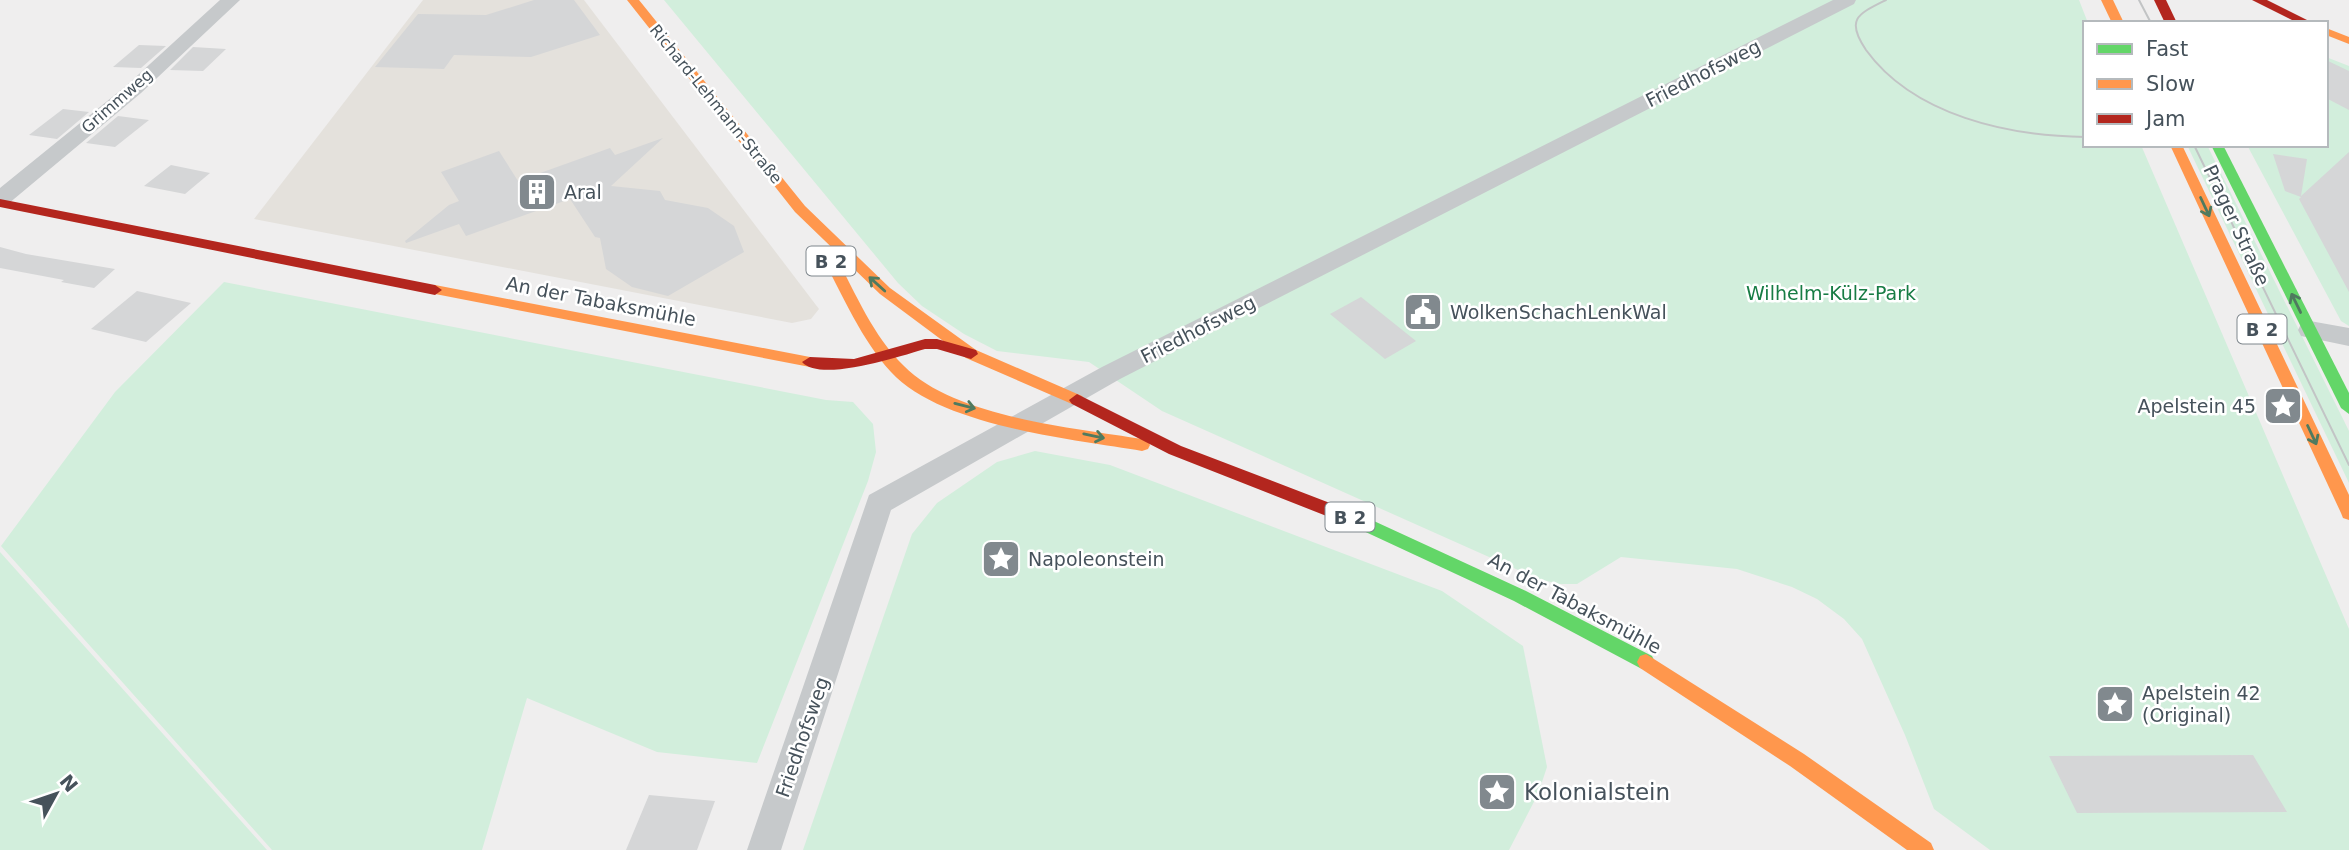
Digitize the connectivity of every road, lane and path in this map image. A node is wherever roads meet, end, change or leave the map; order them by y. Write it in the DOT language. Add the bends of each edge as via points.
graph roads {
  1 [pos="230,0"];
  2 [pos="633,0"];
  3 [pos="1847,0"];
  4 [pos="2107,0"];
  5 [pos="2160,0"];
  6 [pos="2258,0"];
  7 [pos="2117,21"];
  8 [pos="2170,21"];
  9 [pos="2304,21"];
  10 [pos="2328,32"];
  11 [pos="2349,41"];
  12 [pos="2177,147"];
  13 [pos="2218,147"];
  14 [pos="0,201"];
  15 [pos="800,209"];
  16 [pos="900,303"];
  17 [pos="2310,330"];
  18 [pos="2349,337"];
  19 [pos="889,354"];
  20 [pos="971,354"];
  21 [pos="1072,396"];
  22 [pos="2349,408"];
  23 [pos="1027,421"];
  24 [pos="1175,450"];
  25 [pos="2349,513"];
  26 [pos="764,850"];
  27 [pos="1924,850"];
  1 -- 14 [label="street, Grimmweg" via="134,89"];
  2 -- 15 [label="main road, Richard-Lehmann-Straße / B 2"];
  3 -- 21 [label="street, Friedhofsweg"];
  4 -- 7 [label="main road"];
  5 -- 8 [label="main road"];
  6 -- 9 [label="main road"];
  10 -- 11 [label="main road"];
  12 -- 25 [label="main road, Prager Straße / B 2, one-way"];
  17 -- 13 [label="main road, Prager Straße / B 2, one-way"];
  14 -- 19 [label="main road, An der Tabaksmühle" via="811,362 854,364"];
  16 -- 15 [label="main road, Richard-Lehmann-Straße / B 2, one-way"];
  15 -- 19 [label="main road, Richard-Lehmann-Straße / B 2"];
  16 -- 19 [label="main road, Richard-Lehmann-Straße" via="908,330 899,348"];
  16 -- 20 [label="main road, Richard-Lehmann-Straße / B 2"];
  17 -- 18 [label="street"];
  17 -- 22 [label="main road, Prager Straße / B 2"];
  19 -- 20 [label="main road, An der Tabaksmühle" via="932,343"];
  19 -- 23 [label="main road, Richard-Lehmann-Straße / B 2, one-way" via="908,379 935,397"];
  20 -- 21 [label="main road, An der Tabaksmühle / B 2"];
  21 -- 23 [label="street, Friedhofsweg"];
  21 -- 24 [label="main road, An der Tabaksmühle / B 2"];
  23 -- 24 [label="main road, An der Tabaksmühle / B 2, one-way"];
  23 -- 26 [label="street, Friedhofsweg" via="879,503"];
  24 -- 27 [label="main road, An der Tabaksmühle / B 2" via="1429,552 1643,660"];
}
